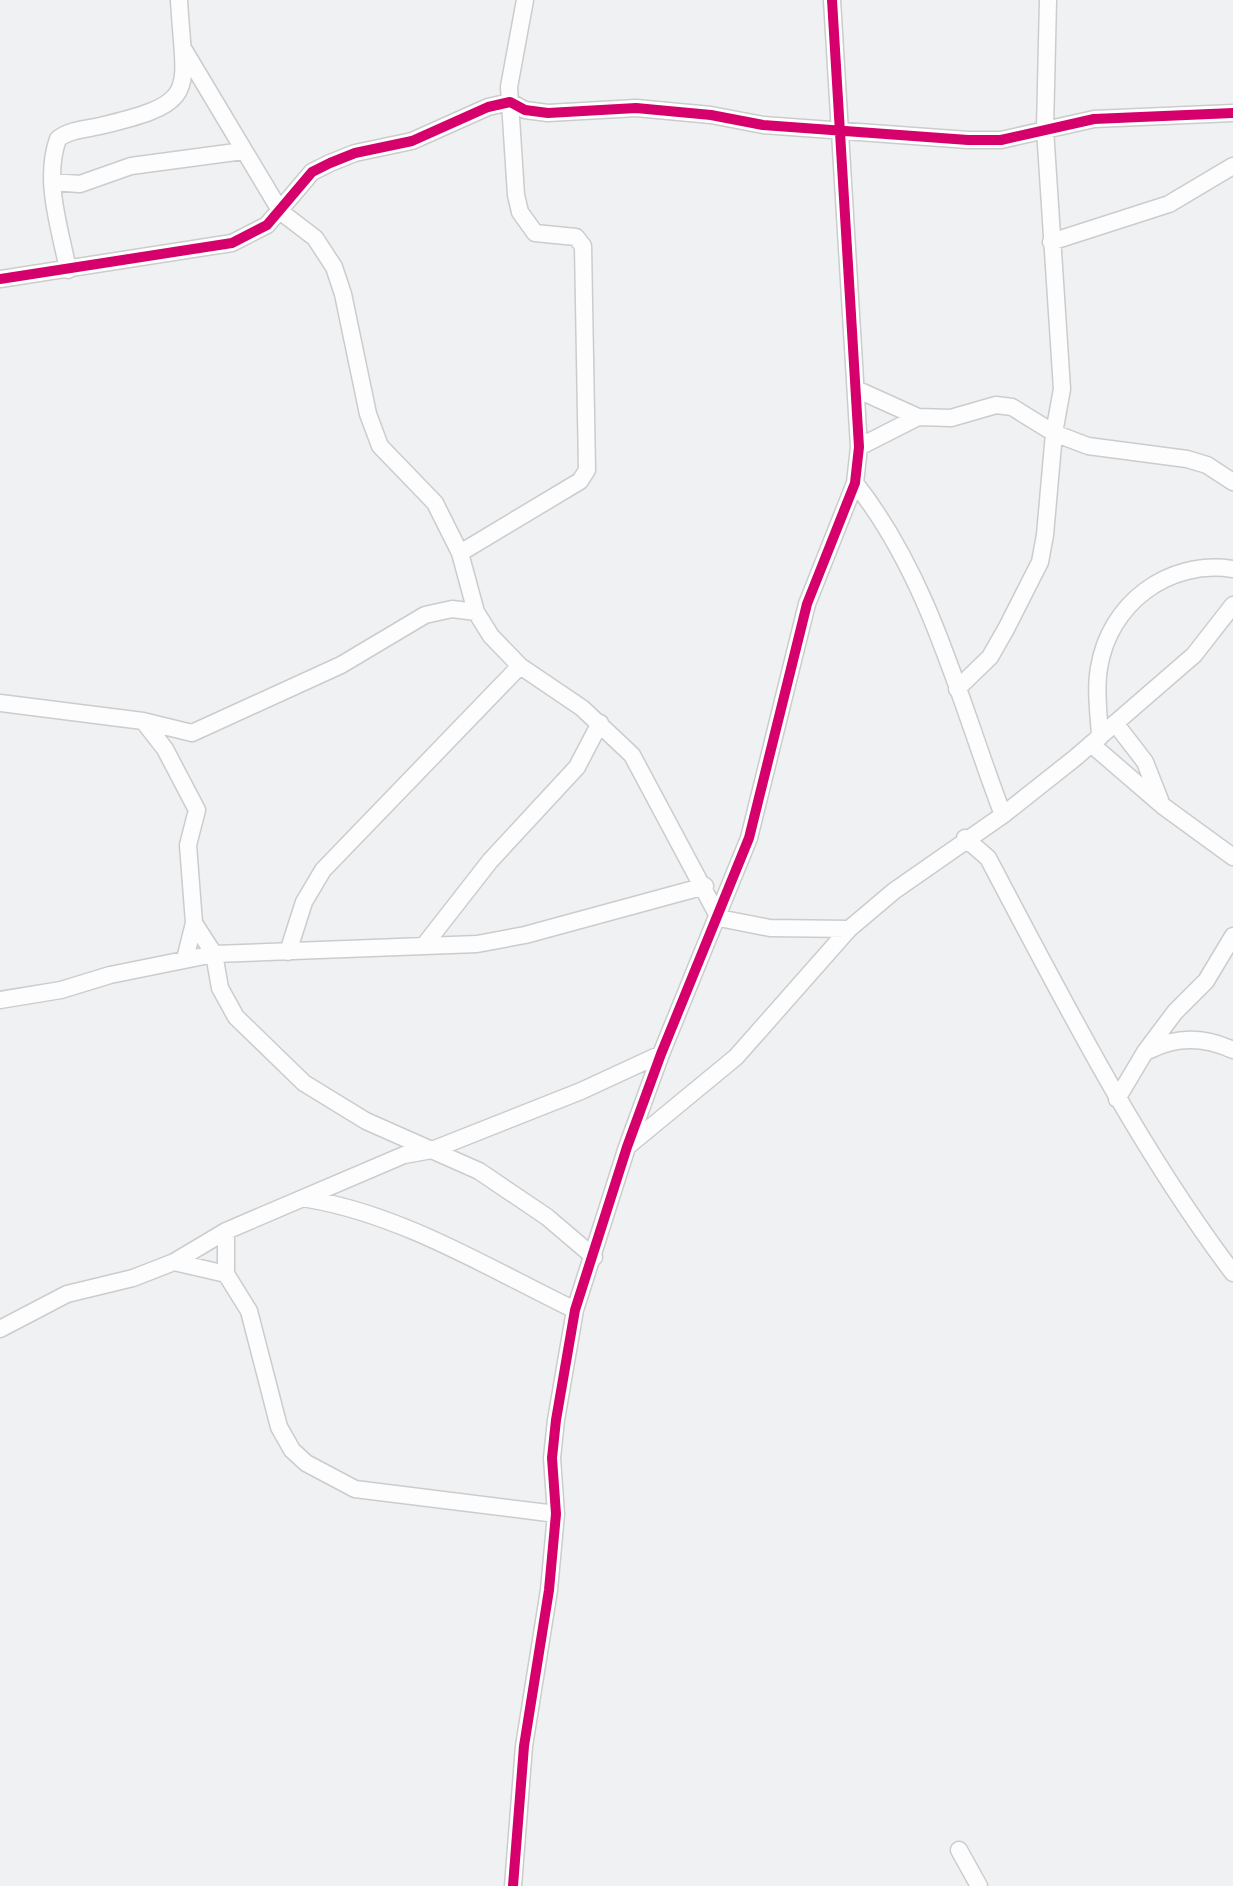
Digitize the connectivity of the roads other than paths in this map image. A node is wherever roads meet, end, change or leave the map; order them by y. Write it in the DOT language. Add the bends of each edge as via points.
graph roads {
  1 [pos="179,0"];
  2 [pos="525,0"];
  3 [pos="832,0"];
  4 [pos="1048,0"];
  5 [pos="184,50"];
  6 [pos="510,102"];
  7 [pos="1233,113"];
  8 [pos="1045,129"];
  9 [pos="838,130"];
  10 [pos="243,151"];
  11 [pos="1233,166"];
  12 [pos="52,182"];
  13 [pos="281,212"];
  14 [pos="1051,242"];
  15 [pos="68,270"];
  16 [pos="0,279"];
  17 [pos="856,389"];
  18 [pos="918,417"];
  19 [pos="1054,433"];
  20 [pos="859,447"];
  21 [pos="1233,482"];
  22 [pos="855,483"];
  23 [pos="460,553"];
  24 [pos="1233,569"];
  25 [pos="1233,605"];
  26 [pos="476,612"];
  27 [pos="520,666"];
  28 [pos="957,689"];
  29 [pos="0,703"];
  30 [pos="143,721"];
  31 [pos="600,723"];
  32 [pos="1115,723"];
  33 [pos="1096,740"];
  34 [pos="1163,806"];
  35 [pos="1003,815"];
  36 [pos="965,838"];
  37 [pos="1233,857"];
  38 [pos="705,886"];
  39 [pos="719,918"];
  40 [pos="194,923"];
  41 [pos="849,929"];
  42 [pos="1233,936"];
  43 [pos="426,943"];
  44 [pos="288,952"];
  45 [pos="214,954"];
  46 [pos="185,959"];
  47 [pos="0,1000"];
  48 [pos="1233,1050"];
  49 [pos="1145,1052"];
  50 [pos="661,1054"];
  51 [pos="1117,1099"];
  52 [pos="627,1147"];
  53 [pos="432,1150"];
  54 [pos="307,1199"];
  55 [pos="226,1231"];
  56 [pos="594,1257"];
  57 [pos="174,1262"];
  58 [pos="1233,1273"];
  59 [pos="226,1274"];
  60 [pos="575,1310"];
  61 [pos="0,1329"];
  62 [pos="556,1514"];
  63 [pos="959,1850"];
  64 [pos="513,1886"];
  65 [pos="979,1886"];
  1 -- 5 [label="street"];
  2 -- 6 [label="street"];
  3 -- 9 [label="street"];
  4 -- 8 [label="street"];
  5 -- 10 [label="street"];
  5 -- 12 [label="street" via="186,73 172,103 152,114 64,134 52,155"];
  6 -- 9 [label="street" via="548,113 636,108"];
  6 -- 13 [label="street" via="412,141 330,163 312,172"];
  6 -- 23 [label="street" via="520,212 535,233 576,237 583,246 587,470 580,481"];
  7 -- 8 [label="street" via="1094,119"];
  8 -- 9 [label="street" via="1001,140"];
  8 -- 14 [label="street"];
  9 -- 17 [label="street"];
  10 -- 12 [label="street" via="131,166 80,184"];
  10 -- 13 [label="street"];
  11 -- 14 [label="street" via="1169,204"];
  12 -- 15 [label="street"];
  13 -- 15 [label="street" via="251,236 232,243"];
  13 -- 23 [label="street" via="315,238 334,267 380,446 435,503"];
  14 -- 19 [label="street" via="1062,389"];
  15 -- 16 [label="street"];
  17 -- 18 [label="street"];
  17 -- 20 [label="street"];
  18 -- 19 [label="street" via="951,418 996,405 1028,415"];
  18 -- 20 [label="street"];
  19 -- 21 [label="street" via="1101,450 1187,459"];
  19 -- 28 [label="street" via="1040,562 990,657"];
  20 -- 22 [label="street"];
  22 -- 28 [label="street" via="896,541"];
  22 -- 39 [label="street" via="807,604 749,838"];
  23 -- 26 [label="street"];
  24 -- 33 [label="street" via="1187,569 1136,596 1121,613 1099,668"];
  25 -- 32 [label="street" via="1194,655"];
  26 -- 27 [label="street"];
  26 -- 30 [label="street" via="452,609 425,615 341,665 200,731 171,730"];
  27 -- 31 [label="street"];
  27 -- 44 [label="street" via="323,870 304,902"];
  28 -- 35 [label="street"];
  29 -- 30 [label="street"];
  30 -- 40 [label="street" via="165,749 197,810 188,845"];
  31 -- 38 [label="street" via="632,755"];
  31 -- 43 [label="street" via="577,767 490,861"];
  32 -- 33 [label="street"];
  32 -- 34 [label="street" via="1145,762"];
  33 -- 34 [label="street"];
  33 -- 35 [label="street"];
  34 -- 37 [label="street"];
  35 -- 36 [label="street"];
  36 -- 41 [label="street"];
  36 -- 51 [label="street" via="988,858"];
  38 -- 39 [label="street"];
  38 -- 43 [label="street" via="525,935 477,944"];
  39 -- 41 [label="street" via="770,928"];
  39 -- 50 [label="street"];
  40 -- 45 [label="street"];
  40 -- 46 [label="street"];
  41 -- 52 [label="street" via="736,1057"];
  42 -- 49 [label="street" via="1206,981"];
  43 -- 44 [label="street"];
  44 -- 45 [label="street"];
  45 -- 46 [label="street"];
  45 -- 53 [label="street" via="220,988 236,1017 304,1083 366,1121"];
  46 -- 47 [label="street"];
  48 -- 49 [label="street" via="1185,1039"];
  49 -- 51 [label="street"];
  50 -- 52 [label="street"];
  50 -- 53 [label="street"];
  51 -- 58 [label="street" via="1188,1214"];
  52 -- 56 [label="street"];
  53 -- 54 [label="street" via="404,1155"];
  53 -- 56 [label="street" via="510,1189"];
  54 -- 55 [label="street"];
  54 -- 60 [label="street" via="392,1221"];
  55 -- 57 [label="street"];
  55 -- 59 [label="street"];
  56 -- 60 [label="street"];
  57 -- 59 [label="street"];
  57 -- 61 [label="street" via="67,1294"];
  59 -- 62 [label="street" via="249,1311 279,1427 306,1463 355,1489"];
  60 -- 62 [label="street" via="552,1458"];
  62 -- 64 [label="street" via="524,1746"];
  63 -- 65 [label="street"];
}
